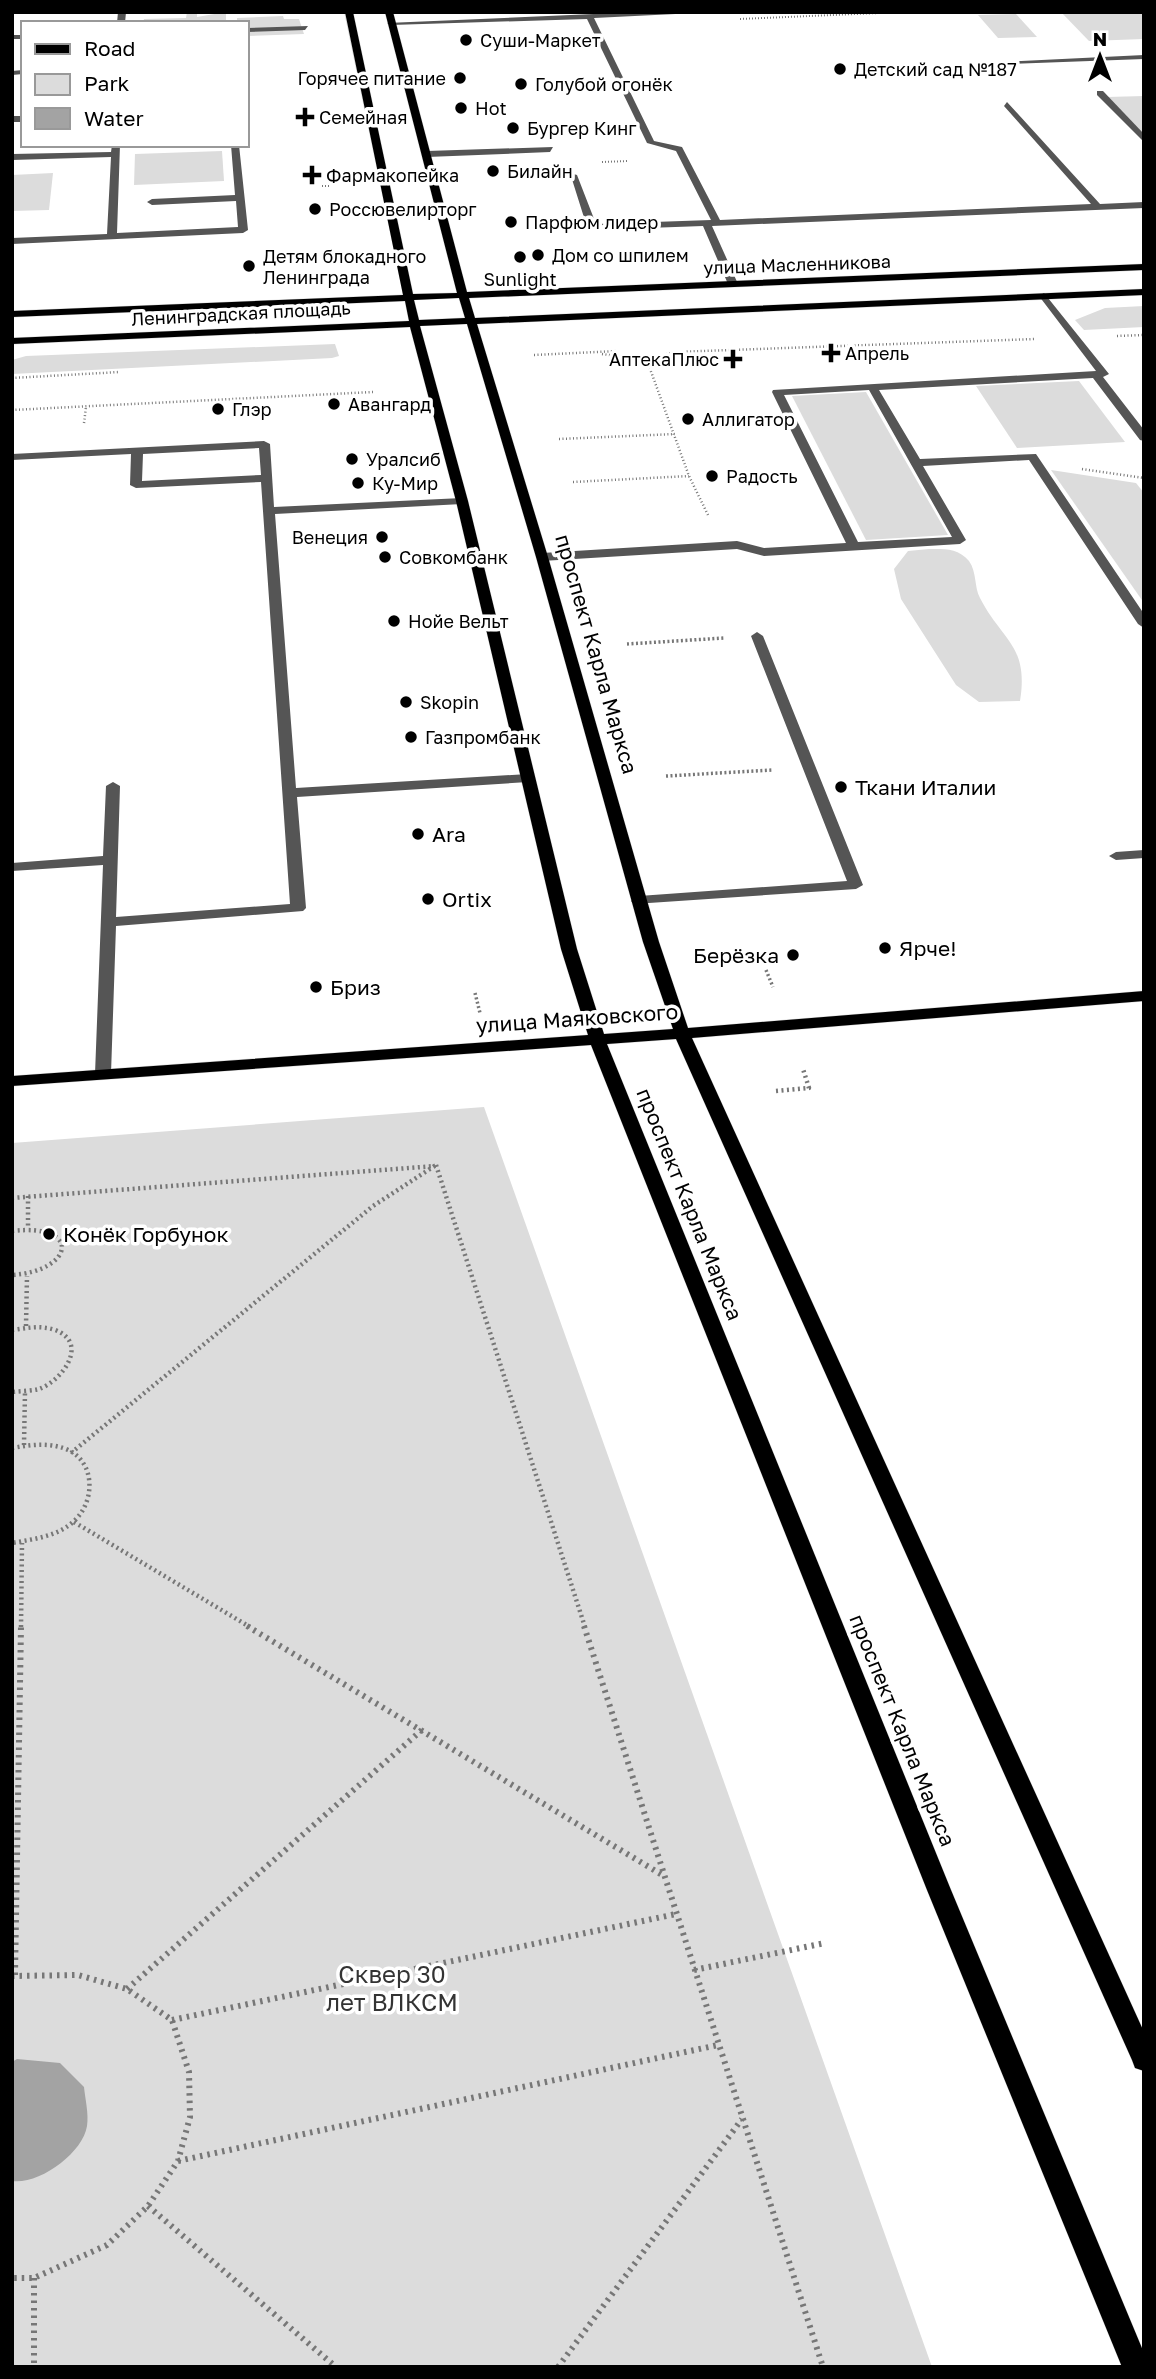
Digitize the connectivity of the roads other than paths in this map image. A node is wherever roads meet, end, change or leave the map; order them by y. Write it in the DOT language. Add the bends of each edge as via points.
graph roads {
  1 [pos="349,12"];
  2 [pos="388,12"];
  3 [pos="712,12"];
  4 [pos="676,13"];
  5 [pos="703,13"];
  6 [pos="608,14"];
  7 [pos="590,17"];
  8 [pos="391,23"];
  9 [pos="710,23"];
  10 [pos="305,27"];
  11 [pos="248,30"];
  12 [pos="1144,57"];
  13 [pos="1007,62"];
  14 [pos="1100,93"];
  15 [pos="1007,104"];
  16 [pos="1144,139"];
  17 [pos="236,147"];
  18 [pos="116,149"];
  19 [pos="550,149"];
  20 [pos="427,154"];
  21 [pos="12,157"];
  22 [pos="573,175"];
  23 [pos="240,198"];
  24 [pos="152,202"];
  25 [pos="1144,205"];
  26 [pos="1098,207"];
  27 [pos="717,222"];
  28 [pos="706,223"];
  29 [pos="112,236"];
  30 [pos="12,241"];
  31 [pos="1144,267"];
  32 [pos="733,284"];
  33 [pos="1144,292"];
  34 [pos="463,295"];
  35 [pos="1044,296"];
  36 [pos="409,298"];
  37 [pos="12,314"];
  38 [pos="470,320"];
  39 [pos="414,322"];
  40 [pos="12,341"];
  41 [pos="1096,375"];
  42 [pos="872,386"];
  43 [pos="1144,438"];
  44 [pos="137,451"];
  45 [pos="12,457"];
  46 [pos="915,463"];
  47 [pos="267,478"];
  48 [pos="462,501"];
  49 [pos="269,512"];
  50 [pos="854,547"];
  51 [pos="542,557"];
  52 [pos="1144,624"];
  53 [pos="757,636"];
  54 [pos="528,778"];
  55 [pos="113,786"];
  56 [pos="289,793"];
  57 [pos="1144,854"];
  58 [pos="1116,856"];
  59 [pos="110,860"];
  60 [pos="12,867"];
  61 [pos="639,901"];
  62 [pos="108,922"];
  63 [pos="1144,996"];
  64 [pos="682,1033"];
  65 [pos="597,1039"];
  66 [pos="103,1074"];
  67 [pos="12,1081"];
  68 [pos="1144,2060"];
  69 [pos="1136,2367"];
  1 -- 36 [label="main road, проспект Карла Маркса"];
  2 -- 8 [label="main road, проспект Карла Маркса"];
  3 -- 5 [label="street"];
  4 -- 5 [label="street"];
  4 -- 6 [label="street"];
  5 -- 9 [label="street"];
  6 -- 7 [label="street"];
  7 -- 8 [label="street"];
  7 -- 27 [label="street" via="651,143 679,149"];
  8 -- 20 [label="main road, проспект Карла Маркса"];
  10 -- 11 [label="street"];
  12 -- 13 [label="street"];
  14 -- 16 [label="street"];
  15 -- 26 [label="street"];
  17 -- 23 [label="street"];
  18 -- 21 [label="street"];
  18 -- 29 [label="street"];
  19 -- 20 [label="street"];
  20 -- 34 [label="main road, проспект Карла Маркса"];
  22 -- 28 [label="street" via="592,227"];
  23 -- 24 [label="street"];
  23 -- 29 [label="street" via="243,230"];
  25 -- 26 [label="street"];
  26 -- 27 [label="street"];
  27 -- 28 [label="street"];
  28 -- 32 [label="street"];
  29 -- 30 [label="street"];
  31 -- 32 [label="main road, улица Масленникова"];
  32 -- 34 [label="main road, улица Масленникова"];
  33 -- 35 [label="main road, улица Масленникова"];
  34 -- 36 [label="main road, улица Масленникова"];
  34 -- 38 [label="main road, проспект Карла Маркса"];
  35 -- 38 [label="main road, улица Масленникова"];
  35 -- 41 [label="street" via="1104,374"];
  36 -- 37 [label="main road, Ленинградская площадь"];
  36 -- 39 [label="main road, проспект Карла Маркса"];
  38 -- 39 [label="main road, Ленинградская площадь"];
  38 -- 51 [label="main road, проспект Карла Маркса"];
  39 -- 40 [label="main road, Ленинградская площадь"];
  39 -- 48 [label="main road, проспект Карла Маркса"];
  41 -- 42 [label="street"];
  41 -- 43 [label="street"];
  42 -- 46 [label="street"];
  42 -- 50 [label="street" via="777,391"];
  44 -- 45 [label="street"];
  44 -- 47 [label="street" via="264,444"];
  44 -- 47 [label="street" via="136,485"];
  46 -- 50 [label="street" via="960,540"];
  46 -- 52 [label="street" via="1032,456"];
  47 -- 49 [label="street"];
  48 -- 49 [label="street"];
  48 -- 54 [label="main road, проспект Карла Маркса"];
  49 -- 56 [label="street"];
  50 -- 51 [label="street" via="764,552 737,545"];
  51 -- 61 [label="main road, проспект Карла Маркса"];
  53 -- 61 [label="street" via="856,885"];
  54 -- 56 [label="street"];
  54 -- 65 [label="main road, проспект Карла Маркса" via="569,949"];
  55 -- 59 [label="street"];
  56 -- 62 [label="street" via="298,908"];
  57 -- 58 [label="street"];
  59 -- 60 [label="street"];
  59 -- 62 [label="street"];
  61 -- 64 [label="main road, проспект Карла Маркса"];
  62 -- 66 [label="street"];
  63 -- 64 [label="main road, улица Маяковского"];
  64 -- 65 [label="main road, улица Маяковского"];
  64 -- 68 [label="main road, проспект Карла Маркса"];
  65 -- 66 [label="main road, улица Маяковского"];
  65 -- 69 [label="main road, проспект Карла Маркса"];
  66 -- 67 [label="main road, улица Маяковского"];
}
